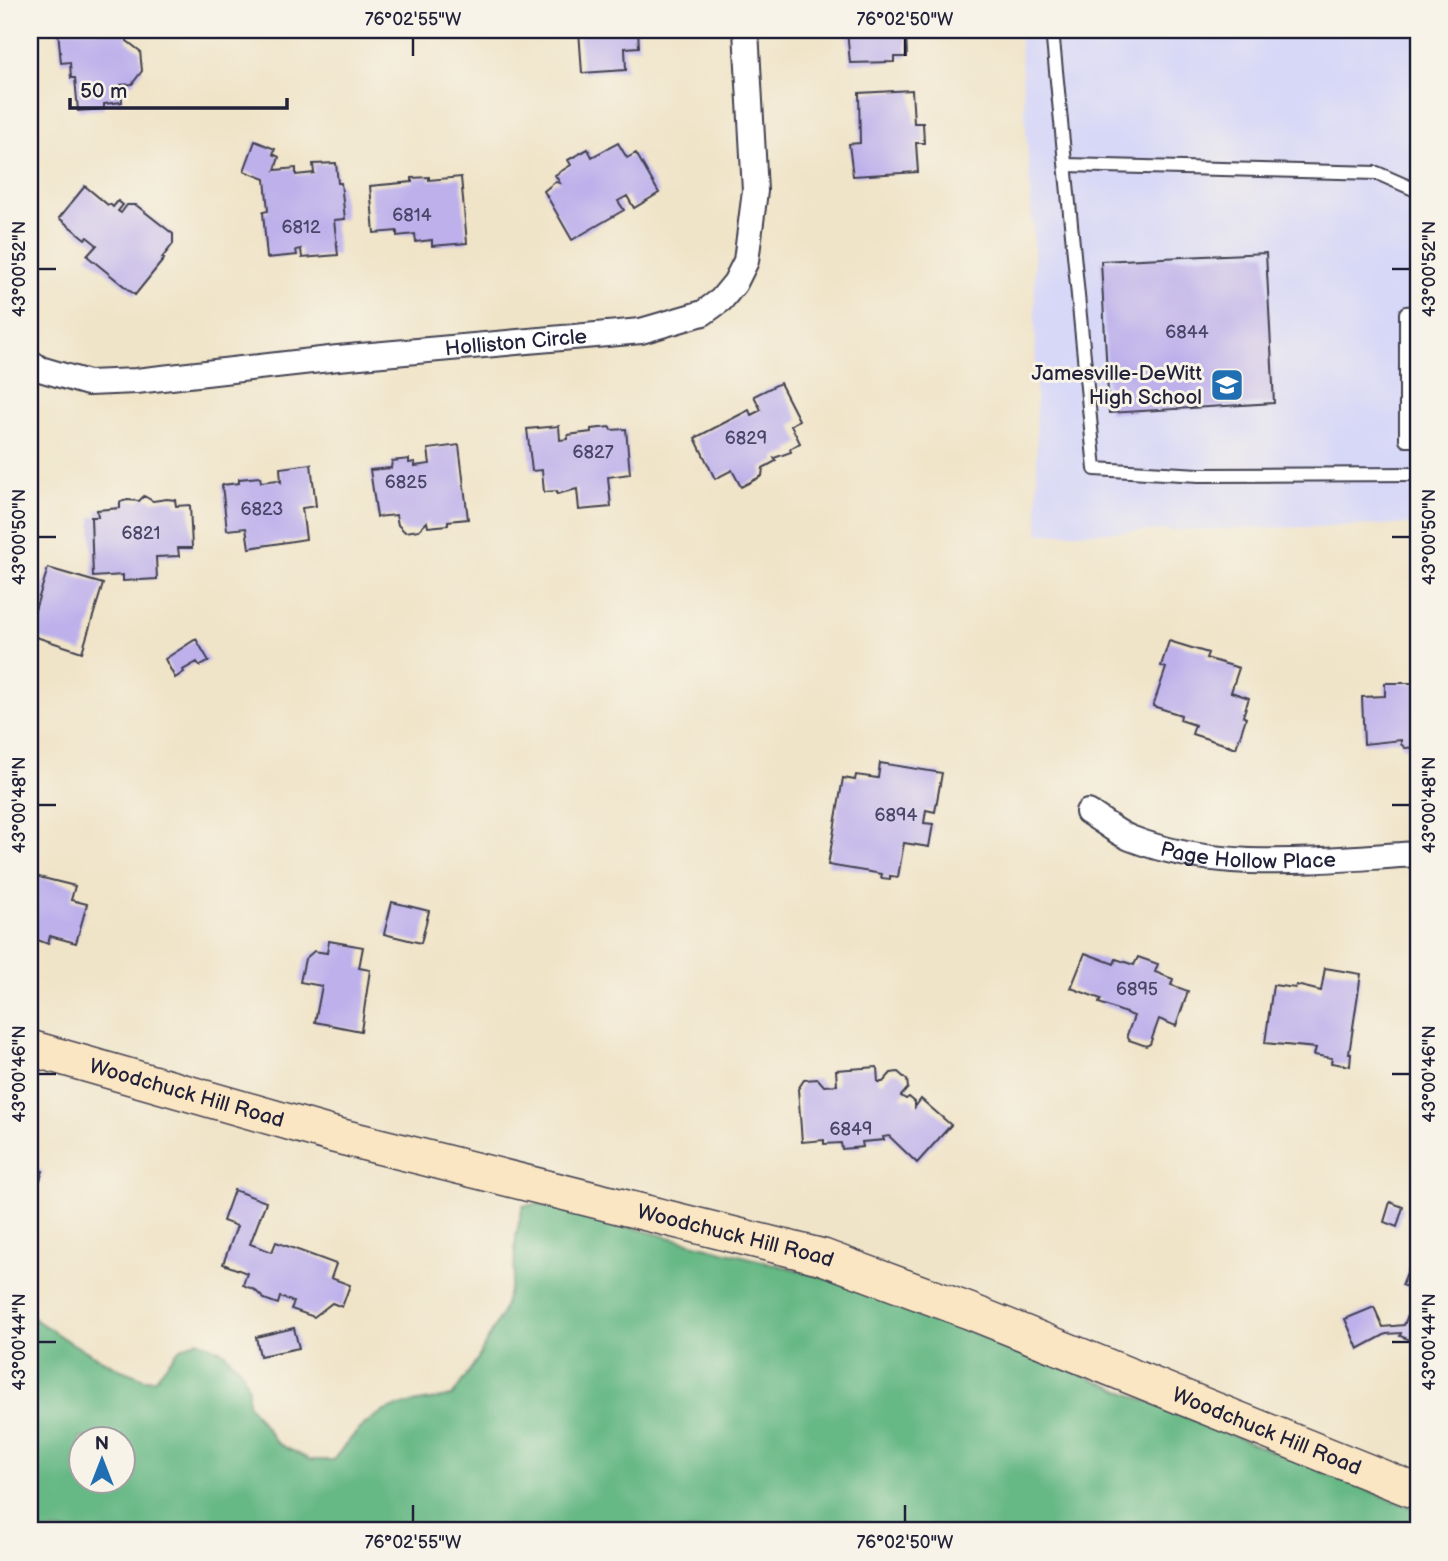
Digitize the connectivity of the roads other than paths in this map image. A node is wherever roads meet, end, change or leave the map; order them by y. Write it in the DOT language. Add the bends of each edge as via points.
graph roads {
  1 [pos="746,30"];
  2 [pos="1052,30"];
  3 [pos="1066,165"];
  4 [pos="1418,190"];
  5 [pos="1418,312"];
  6 [pos="30,362"];
  7 [pos="1418,440"];
  8 [pos="1418,474"];
  9 [pos="1088,812"];
  10 [pos="1418,854"];
  11 [pos="30,1048"];
  12 [pos="1418,1492"];
  1 -- 6 [label="street, Holliston Circle" via="755,191 746,261 722,300 703,313 641,331 136,381 88,383"];
  2 -- 3 [label="lane"];
  3 -- 4 [label="lane" via="1377,173"];
  3 -- 8 [label="lane" via="1095,469 1199,475"];
  5 -- 7 [label="lane" via="1406,313 1406,440"];
  9 -- 10 [label="street, Page Hollow Place" via="1126,836 1217,859 1280,861"];
  11 -- 12 [label="street, Woodchuck Hill Road" via="334,1135 823,1257"];
}
